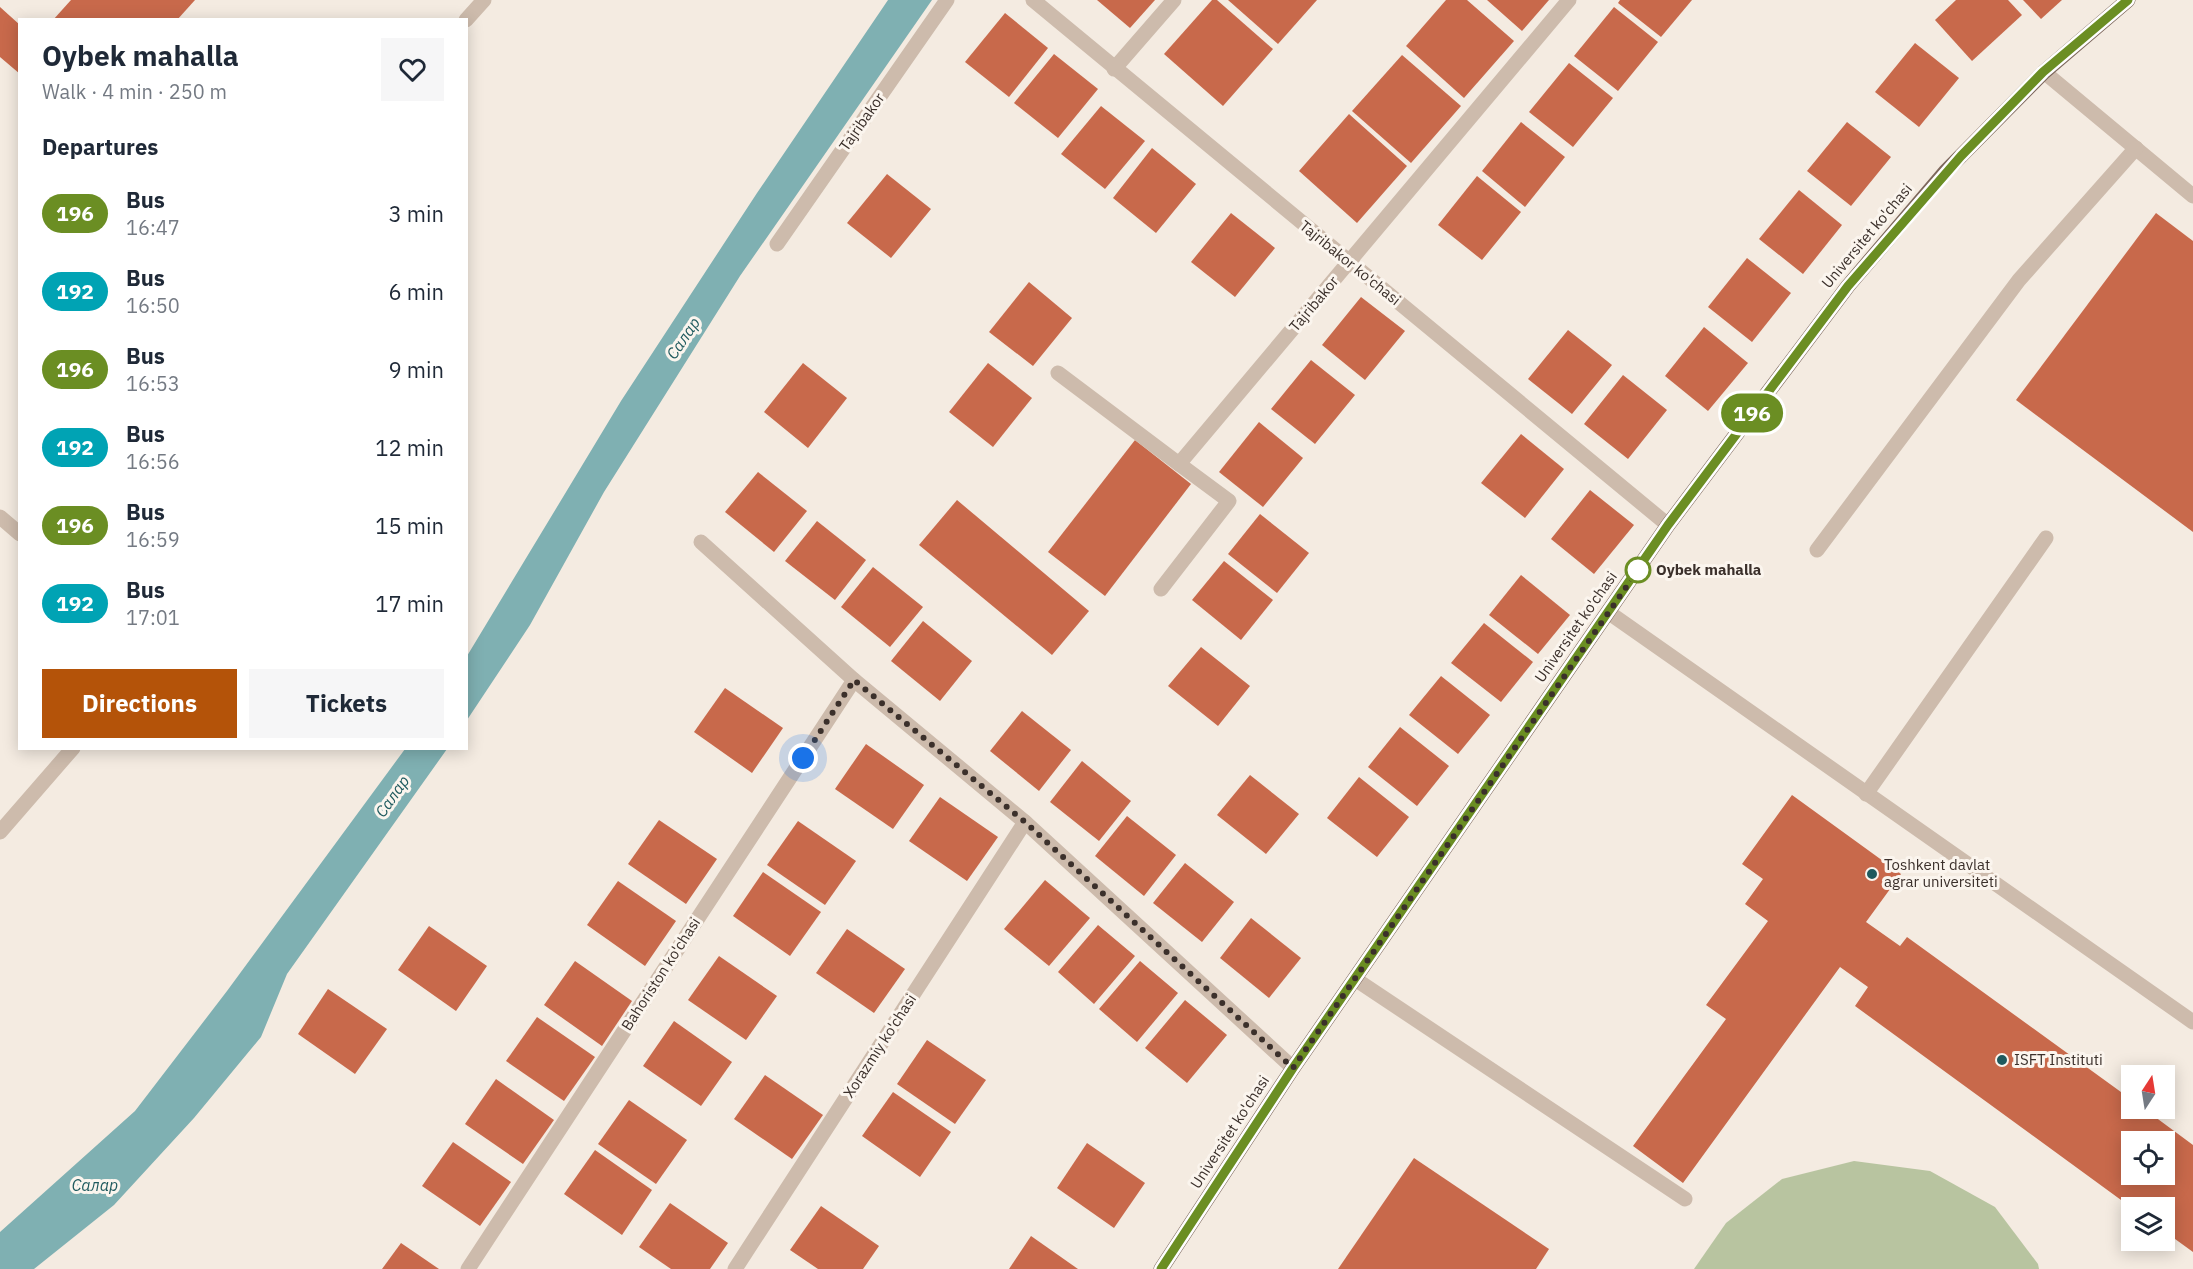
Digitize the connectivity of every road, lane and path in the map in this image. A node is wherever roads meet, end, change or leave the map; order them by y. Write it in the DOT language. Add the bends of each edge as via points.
graph roads {
  1 [pos="484,0"];
  2 [pos="947,0"];
  3 [pos="1033,0"];
  4 [pos="1174,0"];
  5 [pos="1569,0"];
  6 [pos="2128,0"];
  7 [pos="468,18"];
  8 [pos="1114,69"];
  9 [pos="2043,72"];
  10 [pos="2136,148"];
  11 [pos="2193,196"];
  12 [pos="777,244"];
  13 [pos="1349,262"];
  14 [pos="1058,373"];
  15 [pos="1179,464"];
  16 [pos="0,517"];
  17 [pos="1668,525"];
  18 [pos="18,532"];
  19 [pos="2046,538"];
  20 [pos="701,542"];
  21 [pos="1817,550"];
  22 [pos="1161,589"];
  23 [pos="1608,612"];
  24 [pos="854,680"];
  25 [pos="71,750"];
  26 [pos="1866,794"];
  27 [pos="1025,822"];
  28 [pos="0,832"];
  29 [pos="1354,979"];
  30 [pos="2193,1022"];
  31 [pos="1293,1068"];
  32 [pos="1685,1199"];
  33 [pos="468,1269"];
  34 [pos="735,1269"];
  35 [pos="1161,1269"];
  1 -- 7 [label="street"];
  2 -- 12 [label="street, Tajribakor"];
  3 -- 8 [label="street, Tajribakor ko'chasi"];
  4 -- 8 [label="street"];
  5 -- 13 [label="street, Tajribakor"];
  6 -- 9 [label="main road, Universitet ko'chasi"];
  8 -- 13 [label="street, Tajribakor ko'chasi"];
  9 -- 10 [label="street"];
  9 -- 17 [label="main road, Universitet ko'chasi" via="1945,172 1848,286"];
  10 -- 11 [label="street"];
  10 -- 21 [label="street" via="2019,280"];
  13 -- 15 [label="street, Tajribakor"];
  13 -- 17 [label="street, Tajribakor ko'chasi"];
  14 -- 15 [label="street"];
  15 -- 22 [label="street" via="1229,501"];
  16 -- 18 [label="street"];
  17 -- 23 [label="main road, Universitet ko'chasi"];
  19 -- 26 [label="street"];
  20 -- 24 [label="street"];
  23 -- 26 [label="street"];
  23 -- 29 [label="main road, Universitet ko'chasi"];
  24 -- 27 [label="street"];
  24 -- 33 [label="street, Bahoriston ko'chasi"];
  25 -- 28 [label="street"];
  26 -- 30 [label="street"];
  27 -- 31 [label="street"];
  27 -- 34 [label="street, Xorazmiy ko'chasi"];
  29 -- 31 [label="main road, Universitet ko'chasi"];
  29 -- 32 [label="street"];
  31 -- 35 [label="main road, Universitet ko'chasi"];
}
